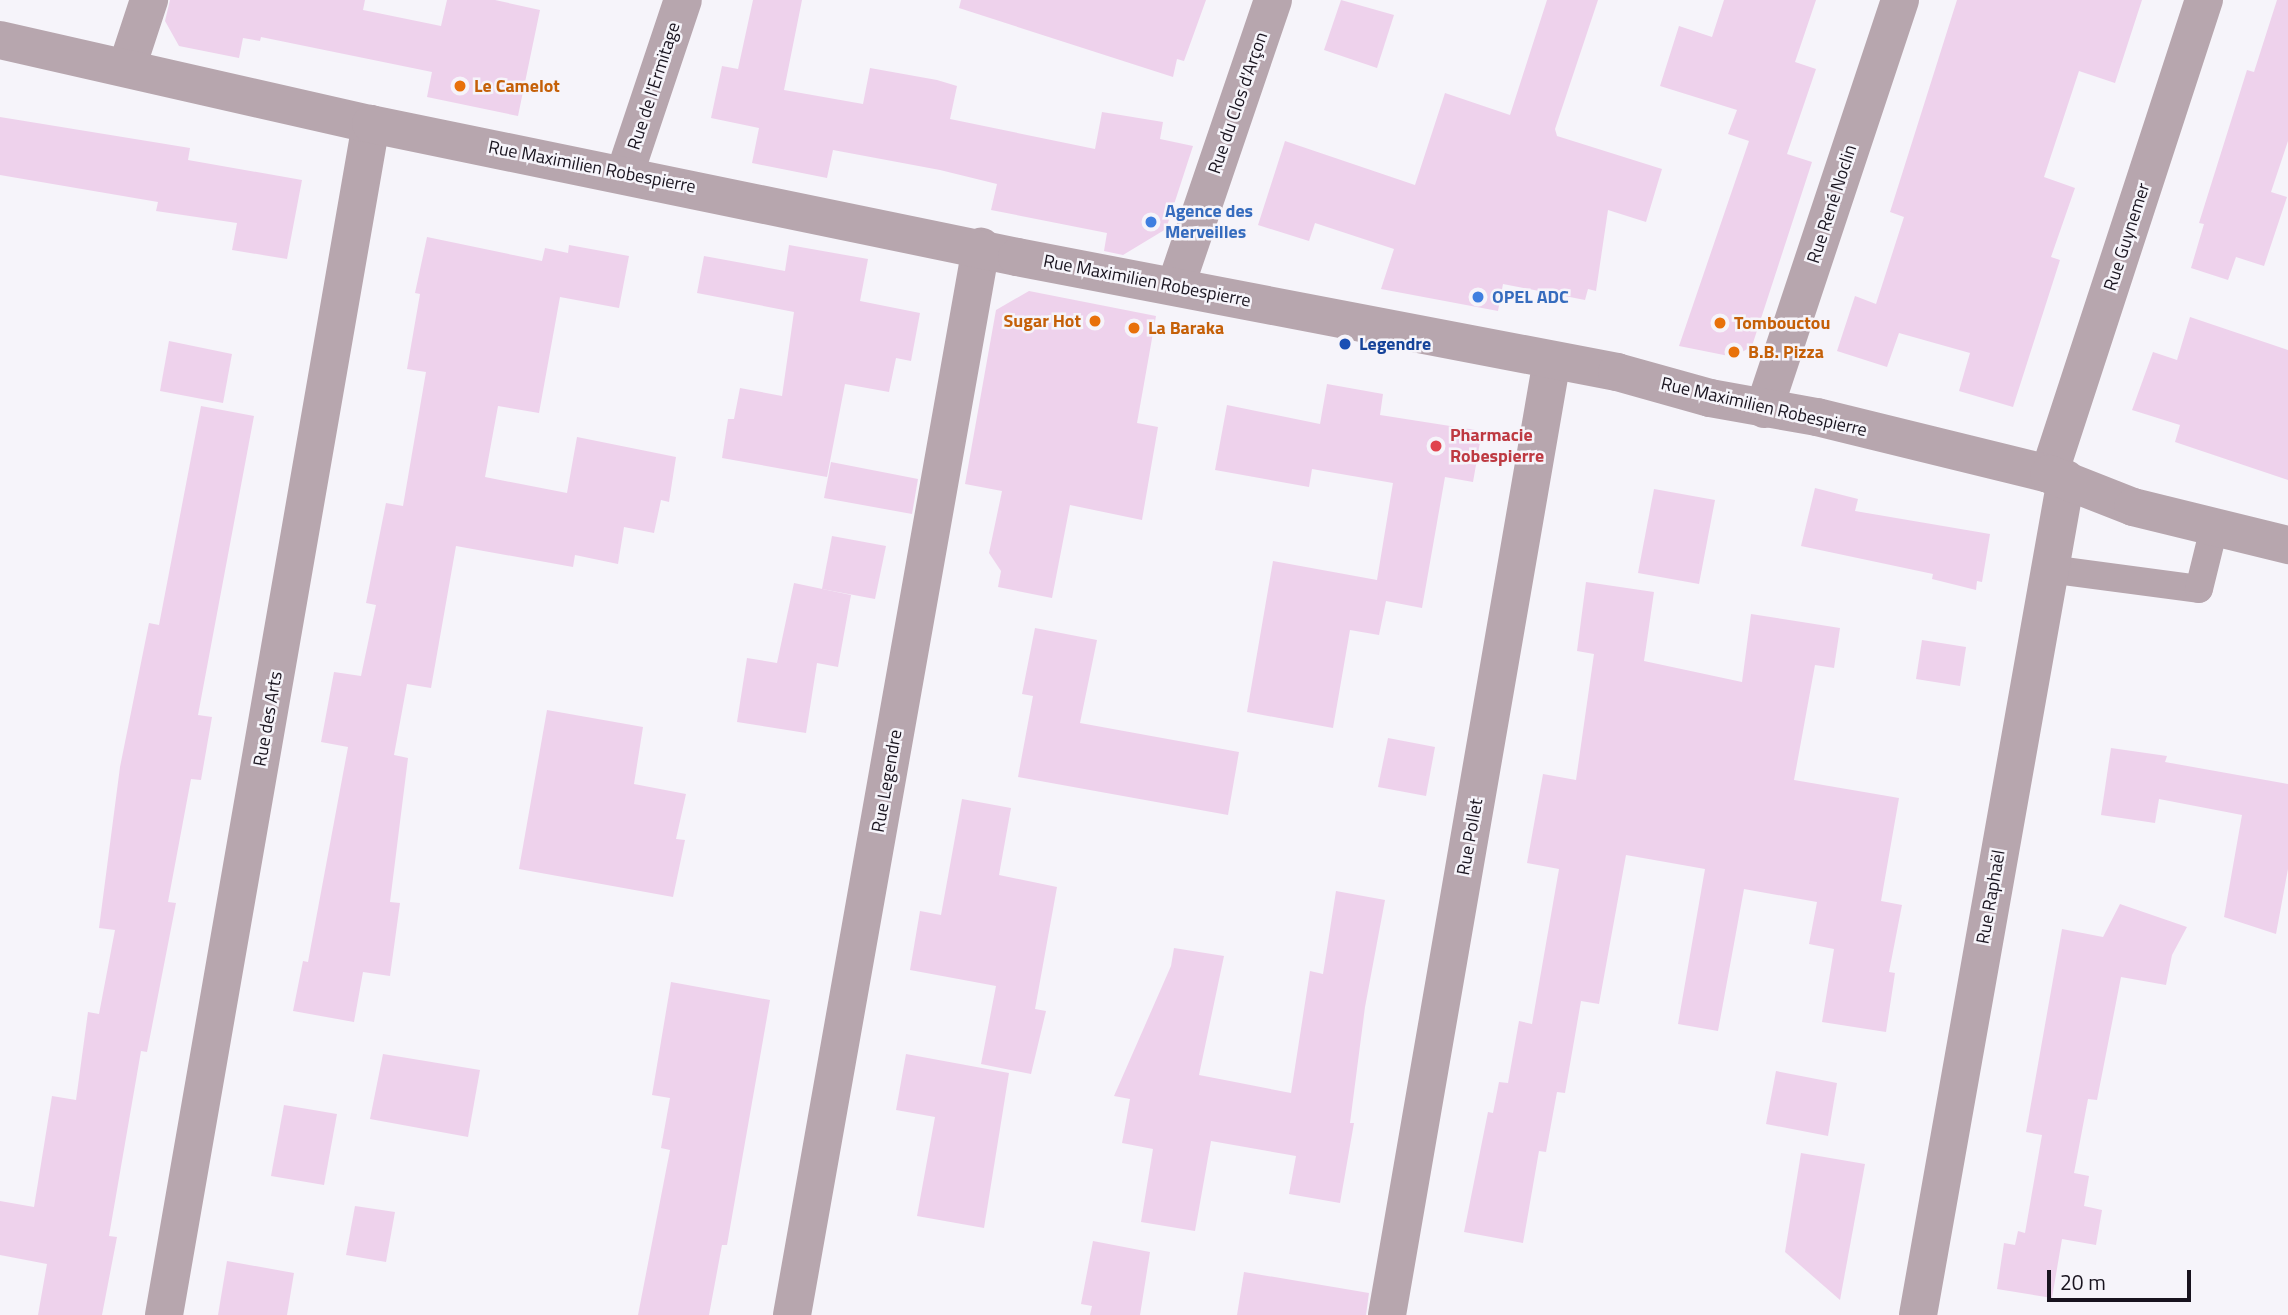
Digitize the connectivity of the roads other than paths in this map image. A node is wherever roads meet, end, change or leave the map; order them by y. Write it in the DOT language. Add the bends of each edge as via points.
graph roads {
  1 [pos="149,0"];
  2 [pos="683,0"];
  3 [pos="1273,0"];
  4 [pos="1900,0"];
  5 [pos="2204,0"];
  6 [pos="0,40"];
  7 [pos="127,67"];
  8 [pos="371,124"];
  9 [pos="625,173"];
  10 [pos="981,247"];
  11 [pos="1177,285"];
  12 [pos="1552,360"];
  13 [pos="1764,409"];
  14 [pos="2058,477"];
  15 [pos="2214,528"];
  16 [pos="2288,545"];
  17 [pos="2049,569"];
  18 [pos="164,1315"];
  19 [pos="792,1315"];
  20 [pos="1387,1315"];
  21 [pos="1918,1315"];
  1 -- 7 [label="street"];
  2 -- 9 [label="street, Rue de l'Ermitage"];
  3 -- 11 [label="street, Rue du Clos d'Arçon"];
  4 -- 13 [label="street, Rue René Noclin"];
  5 -- 14 [label="street, Rue Guynemer"];
  6 -- 7 [label="street, Rue Maximilien Robespierre"];
  7 -- 8 [label="street, Rue Maximilien Robespierre"];
  8 -- 9 [label="street, Rue Maximilien Robespierre"];
  8 -- 18 [label="street, Rue des Arts"];
  9 -- 10 [label="street, Rue Maximilien Robespierre"];
  10 -- 11 [label="street, Rue Maximilien Robespierre"];
  10 -- 19 [label="street, Rue Legendre"];
  11 -- 12 [label="street, Rue Maximilien Robespierre"];
  12 -- 13 [label="street, Rue Maximilien Robespierre"];
  12 -- 20 [label="street, Rue Pollet"];
  13 -- 14 [label="street, Rue Maximilien Robespierre" via="1817,417"];
  14 -- 15 [label="street, Rue Maximilien Robespierre" via="2133,507"];
  14 -- 17 [label="street, Rue Raphaël"];
  15 -- 16 [label="street, Rue Maximilien Robespierre"];
  15 -- 17 [label="lane" via="2199,589"];
  17 -- 21 [label="street, Rue Raphaël"];
}
